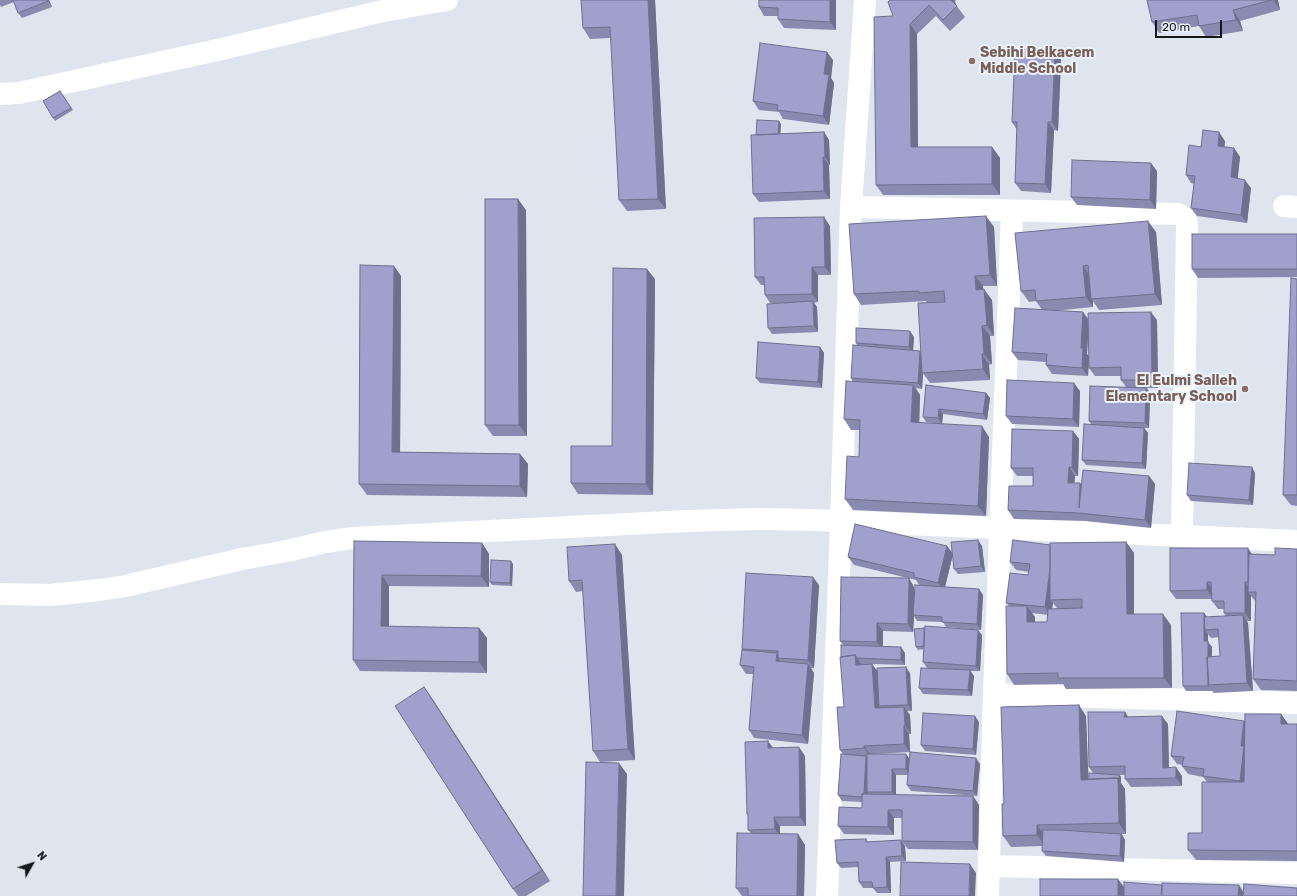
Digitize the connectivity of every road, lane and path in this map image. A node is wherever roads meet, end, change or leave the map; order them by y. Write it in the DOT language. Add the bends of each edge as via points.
graph roads {
  1 [pos="447,0"];
  2 [pos="865,0"];
  3 [pos="381,6"];
  4 [pos="0,94"];
  5 [pos="851,207"];
  6 [pos="1012,210"];
  7 [pos="841,522"];
  8 [pos="999,529"];
  9 [pos="1182,536"];
  10 [pos="1297,541"];
  11 [pos="0,594"];
  12 [pos="994,694"];
  13 [pos="1297,703"];
  14 [pos="989,866"];
  15 [pos="1297,873"];
  16 [pos="827,896"];
  17 [pos="988,896"];
  1 -- 3 [label="street"];
  2 -- 5 [label="street"];
  3 -- 4 [label="street" via="206,53 19,93"];
  5 -- 6 [label="street"];
  5 -- 7 [label="street"];
  6 -- 8 [label="street"];
  6 -- 9 [label="street" via="1178,214 1187,222"];
  7 -- 8 [label="street"];
  7 -- 11 [label="street" via="758,519 695,521 353,538 242,558 100,590 50,595"];
  7 -- 16 [label="street"];
  8 -- 9 [label="street"];
  8 -- 12 [label="street"];
  9 -- 10 [label="street"];
  12 -- 13 [label="street"];
  12 -- 14 [label="street"];
  14 -- 15 [label="street"];
  14 -- 17 [label="street"];
}
